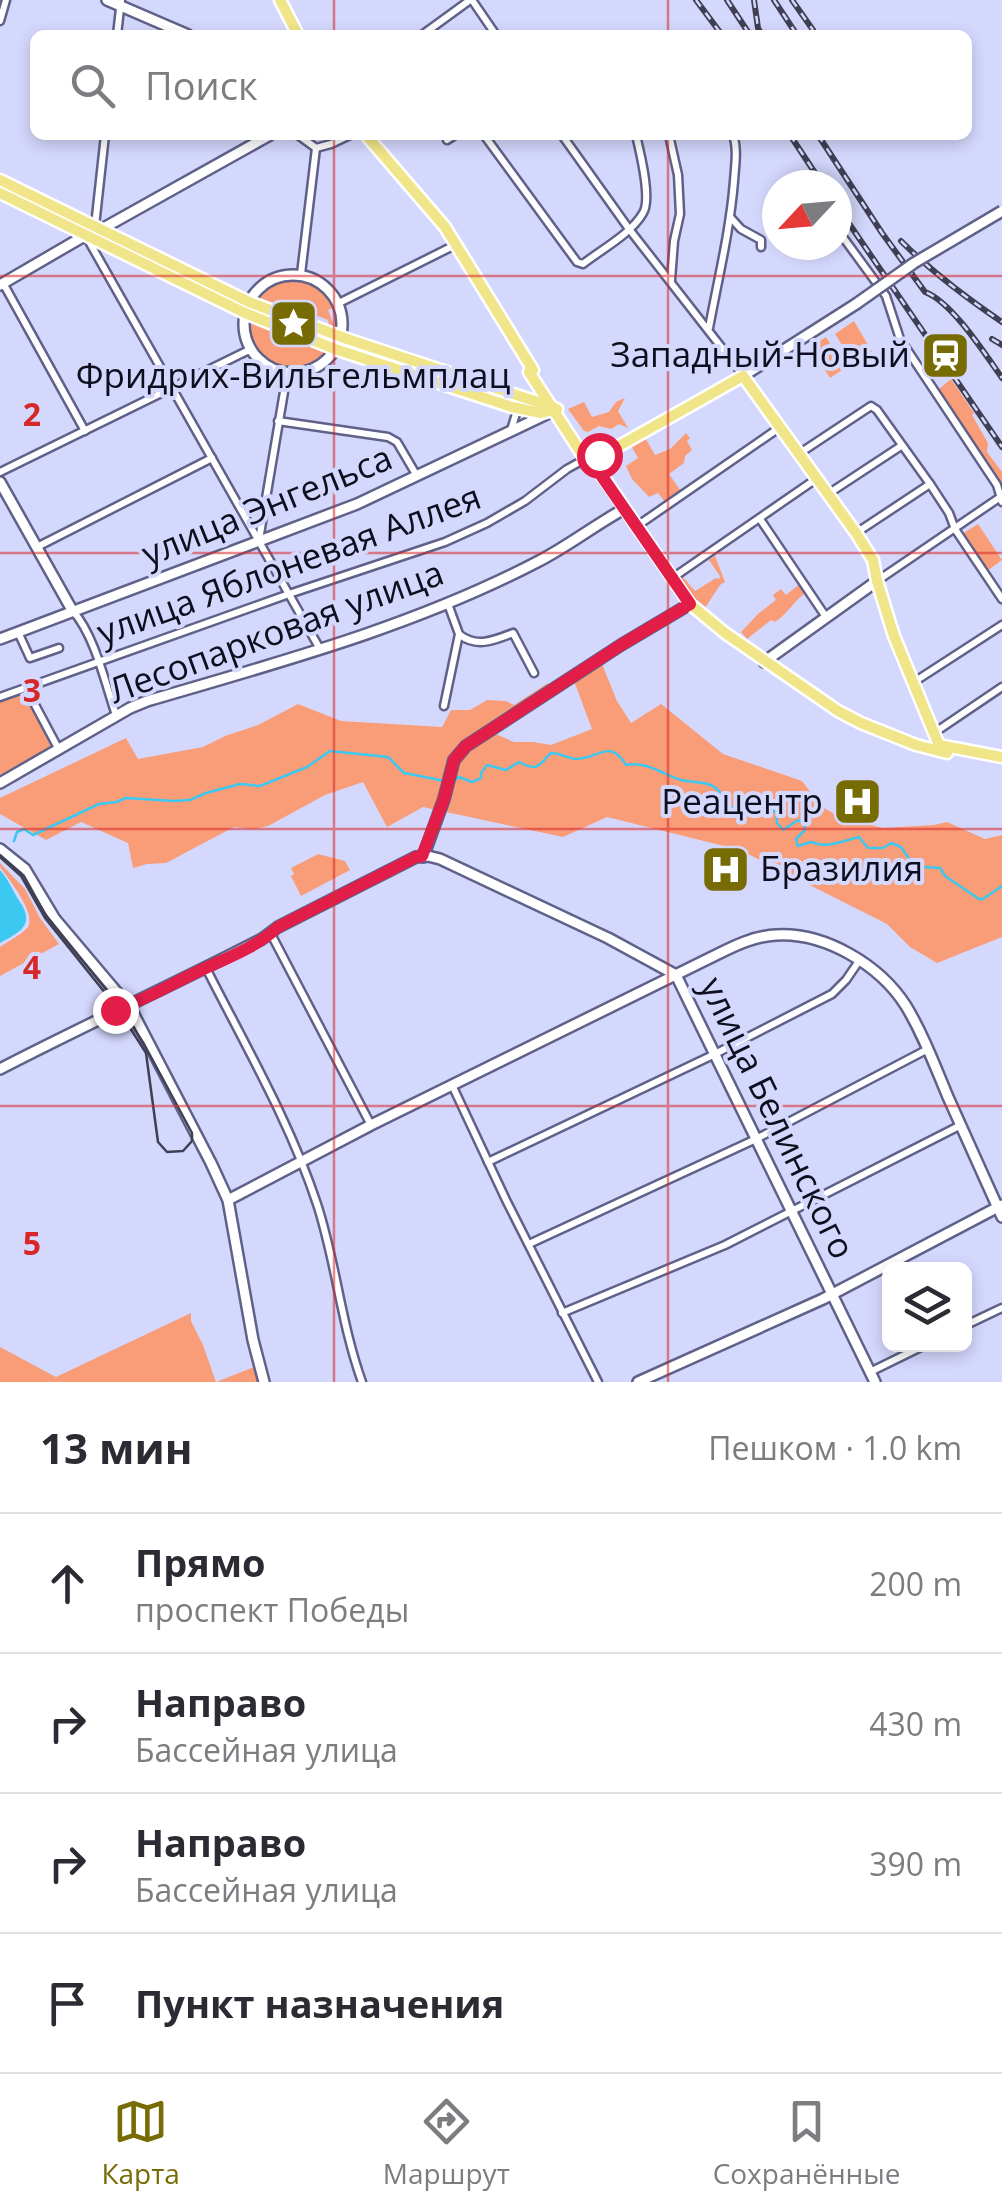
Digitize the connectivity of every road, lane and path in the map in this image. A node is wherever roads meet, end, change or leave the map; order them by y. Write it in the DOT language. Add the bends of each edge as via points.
graph roads {
  1 [pos="6,0"];
  2 [pos="108,0"];
  3 [pos="280,0"];
  4 [pos="471,0"];
  5 [pos="120,3"];
  6 [pos="0,22"];
  7 [pos="117,30"];
  8 [pos="177,30"];
  9 [pos="295,30"];
  10 [pos="429,30"];
  11 [pos="492,30"];
  12 [pos="104,140"];
  13 [pos="261,140"];
  14 [pos="305,140"];
  15 [pos="337,140"];
  16 [pos="370,140"];
  17 [pos="488,140"];
  18 [pos="566,140"];
  19 [pos="637,140"];
  20 [pos="670,140"];
  21 [pos="736,140"];
  22 [pos="316,148"];
  23 [pos="0,180"];
  24 [pos="0,193"];
  25 [pos="1002,210"];
  26 [pos="730,218"];
  27 [pos="629,228"];
  28 [pos="94,231"];
  29 [pos="456,244"];
  30 [pos="110,247"];
  31 [pos="761,248"];
  32 [pos="852,250"];
  33 [pos="97,260"];
  34 [pos="301,274"];
  35 [pos="671,281"];
  36 [pos="2,284"];
  37 [pos="339,303"];
  38 [pos="247,308"];
  39 [pos="708,329"];
  40 [pos="340,337"];
  41 [pos="335,349"];
  42 [pos="249,350"];
  43 [pos="287,374"];
  44 [pos="743,376"];
  45 [pos="172,386"];
  46 [pos="519,399"];
  47 [pos="552,409"];
  48 [pos="278,421"];
  49 [pos="780,427"];
  50 [pos="511,430"];
  51 [pos="85,431"];
  52 [pos="901,446"];
  53 [pos="799,454"];
  54 [pos="602,455"];
  55 [pos="212,458"];
  56 [pos="585,459"];
  57 [pos="0,472"];
  58 [pos="601,475"];
  59 [pos="417,476"];
  60 [pos="817,478"];
  61 [pos="0,482"];
  62 [pos="930,484"];
  63 [pos="828,494"];
  64 [pos="1001,500"];
  65 [pos="624,509"];
  66 [pos="760,519"];
  67 [pos="637,526"];
  68 [pos="955,529"];
  69 [pos="856,533"];
  70 [pos="258,542"];
  71 [pos="37,547"];
  72 [pos="671,579"];
  73 [pos="876,582"];
  74 [pos="289,594"];
  75 [pos="1002,599"];
  76 [pos="447,602"];
  77 [pos="690,604"];
  78 [pos="72,610"];
  79 [pos="826,616"];
  80 [pos="1002,624"];
  81 [pos="18,632"];
  82 [pos="459,634"];
  83 [pos="0,638"];
  84 [pos="59,648"];
  85 [pos="320,650"];
  86 [pos="98,661"];
  87 [pos="764,662"];
  88 [pos="534,673"];
  89 [pos="913,683"];
  90 [pos="1002,686"];
  91 [pos="26,688"];
  92 [pos="0,696"];
  93 [pos="444,706"];
  94 [pos="116,715"];
  95 [pos="933,734"];
  96 [pos="919,746"];
  97 [pos="58,748"];
  98 [pos="1002,760"];
  99 [pos="0,783"];
  100 [pos="0,849"];
  101 [pos="420,857"];
  102 [pos="270,934"];
  103 [pos="859,961"];
  104 [pos="206,968"];
  105 [pos="676,974"];
  106 [pos="128,1006"];
  107 [pos="928,1049"];
  108 [pos="715,1054"];
  109 [pos="0,1069"];
  110 [pos="452,1085"];
  111 [pos="371,1125"];
  112 [pos="961,1126"];
  113 [pos="756,1138"];
  114 [pos="302,1161"];
  115 [pos="488,1162"];
  116 [pos="228,1200"];
  117 [pos="1001,1210"];
  118 [pos="792,1212"];
  119 [pos="529,1244"];
  120 [pos="832,1294"];
  121 [pos="1002,1308"];
  122 [pos="562,1313"];
  123 [pos="972,1322"];
  124 [pos="913,1352"];
  125 [pos="872,1377"];
  126 [pos="264,1382"];
  127 [pos="362,1382"];
  128 [pos="598,1382"];
  129 [pos="638,1382"];
  1 -- 6 [label="street"];
  2 -- 5 [label="street"];
  3 -- 9 [label="main road"];
  4 -- 10 [label="street"];
  4 -- 11 [label="street"];
  5 -- 7 [label="street"];
  5 -- 8 [label="street"];
  12 -- 28 [label="street"];
  13 -- 28 [label="street"];
  14 -- 22 [label="street"];
  15 -- 22 [label="street"];
  16 -- 29 [label="main road"];
  17 -- 27 [label="street" via="580,264"];
  18 -- 27 [label="street"];
  19 -- 27 [label="street" via="647,198"];
  20 -- 35 [label="street" via="680,214"];
  21 -- 26 [label="street"];
  22 -- 34 [label="street"];
  23 -- 28 [label="main road"];
  24 -- 28 [label="main road"];
  25 -- 44 [label="street, bridge"];
  26 -- 31 [label="street" via="760,240"];
  26 -- 39 [label="street"];
  27 -- 35 [label="street"];
  28 -- 30 [label="main road"];
  28 -- 33 [label="street"];
  28 -- 36 [label="street"];
  28 -- 38 [label="main road"];
  29 -- 37 [label="street"];
  29 -- 47 [label="main road"];
  30 -- 33 [label="street"];
  30 -- 38 [label="main road"];
  32 -- 64 [label="street" via="886,296 900,339"];
  33 -- 45 [label="street"];
  34 -- 37 [label="street" via="328,288"];
  34 -- 38 [label="street" via="261,285"];
  35 -- 39 [label="street"];
  36 -- 51 [label="street"];
  37 -- 40 [label="street"];
  38 -- 40 [label="main road"];
  38 -- 41 [label="main road"];
  38 -- 42 [label="street"];
  39 -- 44 [label="street"];
  40 -- 41 [label="street"];
  40 -- 46 [label="main road"];
  41 -- 43 [label="street" via="310,370"];
  41 -- 46 [label="main road"];
  42 -- 43 [label="street"];
  42 -- 45 [label="street"];
  43 -- 48 [label="street"];
  44 -- 49 [label="main road"];
  44 -- 54 [label="main road"];
  45 -- 51 [label="street"];
  45 -- 55 [label="street"];
  46 -- 47 [label="main road"];
  46 -- 50 [label="street"];
  47 -- 50 [label="street, улица Энгельса"];
  47 -- 54 [label="main road" via="585,448"];
  47 -- 56 [label="main road"];
  48 -- 59 [label="street" via="388,437"];
  48 -- 70 [label="street"];
  49 -- 53 [label="main road"];
  49 -- 67 [label="street"];
  50 -- 59 [label="street, улица Энгельса"];
  51 -- 57 [label="street"];
  52 -- 53 [label="street" via="872,406"];
  52 -- 62 [label="street"];
  52 -- 63 [label="street"];
  53 -- 60 [label="main road"];
  54 -- 58 [label="main road"];
  55 -- 70 [label="street"];
  55 -- 71 [label="street"];
  56 -- 58 [label="main road"];
  56 -- 74 [label="street, улица Яблоневая Аллея" via="446,542"];
  58 -- 65 [label="main road"];
  59 -- 70 [label="street, улица Энгельса"];
  60 -- 63 [label="main road"];
  60 -- 66 [label="street"];
  61 -- 71 [label="street"];
  62 -- 68 [label="street"];
  62 -- 69 [label="street"];
  63 -- 69 [label="main road"];
  64 -- 68 [label="street"];
  65 -- 67 [label="main road"];
  65 -- 76 [label="street, Лесопарковая улица" via="539,561"];
  66 -- 72 [label="street"];
  66 -- 79 [label="street"];
  67 -- 72 [label="main road"];
  68 -- 73 [label="street"];
  68 -- 75 [label="street"];
  69 -- 73 [label="main road"];
  70 -- 74 [label="street"];
  70 -- 78 [label="street, улица Энгельса"];
  71 -- 78 [label="street"];
  72 -- 77 [label="main road"];
  73 -- 79 [label="street"];
  73 -- 89 [label="main road"];
  74 -- 85 [label="street"];
  74 -- 86 [label="street, улица Яблоневая Аллея"];
  76 -- 82 [label="street"];
  76 -- 85 [label="street, Лесопарковая улица"];
  77 -- 87 [label="main road"];
  77 -- 101 [label="street" via="466,746 454,760"];
  78 -- 81 [label="street, улица Энгельса"];
  78 -- 86 [label="street"];
  79 -- 87 [label="street"];
  80 -- 89 [label="street"];
  81 -- 83 [label="street, улица Энгельса"];
  81 -- 84 [label="street" via="30,658"];
  82 -- 88 [label="street" via="490,643 513,632"];
  82 -- 93 [label="street"];
  85 -- 94 [label="street, Лесопарковая улица"];
  86 -- 91 [label="street, улица Яблоневая Аллея"];
  86 -- 94 [label="street"];
  87 -- 96 [label="main road" via="860,723"];
  89 -- 95 [label="main road"];
  90 -- 95 [label="street"];
  91 -- 92 [label="street, улица Яблоневая Аллея"];
  91 -- 97 [label="street"];
  94 -- 97 [label="street, Лесопарковая улица"];
  95 -- 96 [label="main road"];
  95 -- 98 [label="main road" via="944,748"];
  96 -- 98 [label="main road"];
  97 -- 99 [label="street, Лесопарковая улица"];
  100 -- 106 [label="street" via="25,870 55,918"];
  101 -- 102 [label="street"];
  101 -- 105 [label="street, улица Белинского" via="451,864"];
  102 -- 104 [label="street"];
  102 -- 111 [label="street"];
  103 -- 105 [label="street" via="826,942 777,935 739,944"];
  103 -- 107 [label="street" via="892,986"];
  103 -- 108 [label="street" via="832,994"];
  104 -- 106 [label="street"];
  104 -- 114 [label="street"];
  105 -- 108 [label="street, улица Белинского"];
  105 -- 110 [label="street"];
  106 -- 109 [label="street"];
  106 -- 116 [label="street"];
  107 -- 112 [label="street"];
  107 -- 113 [label="street"];
  108 -- 113 [label="street, улица Белинского"];
  108 -- 115 [label="street"];
  110 -- 111 [label="street"];
  110 -- 115 [label="street"];
  111 -- 114 [label="street"];
  112 -- 117 [label="street"];
  112 -- 118 [label="street"];
  113 -- 118 [label="street, улица Белинского"];
  113 -- 119 [label="street"];
  114 -- 116 [label="street"];
  114 -- 127 [label="street"];
  115 -- 119 [label="street"];
  116 -- 126 [label="street"];
  117 -- 120 [label="street"];
  118 -- 120 [label="street, улица Белинского"];
  118 -- 122 [label="street"];
  119 -- 122 [label="street"];
  120 -- 125 [label="street, улица Белинского"];
  120 -- 129 [label="street"];
  121 -- 123 [label="street"];
  122 -- 128 [label="street"];
  124 -- 125 [label="street"];
}
